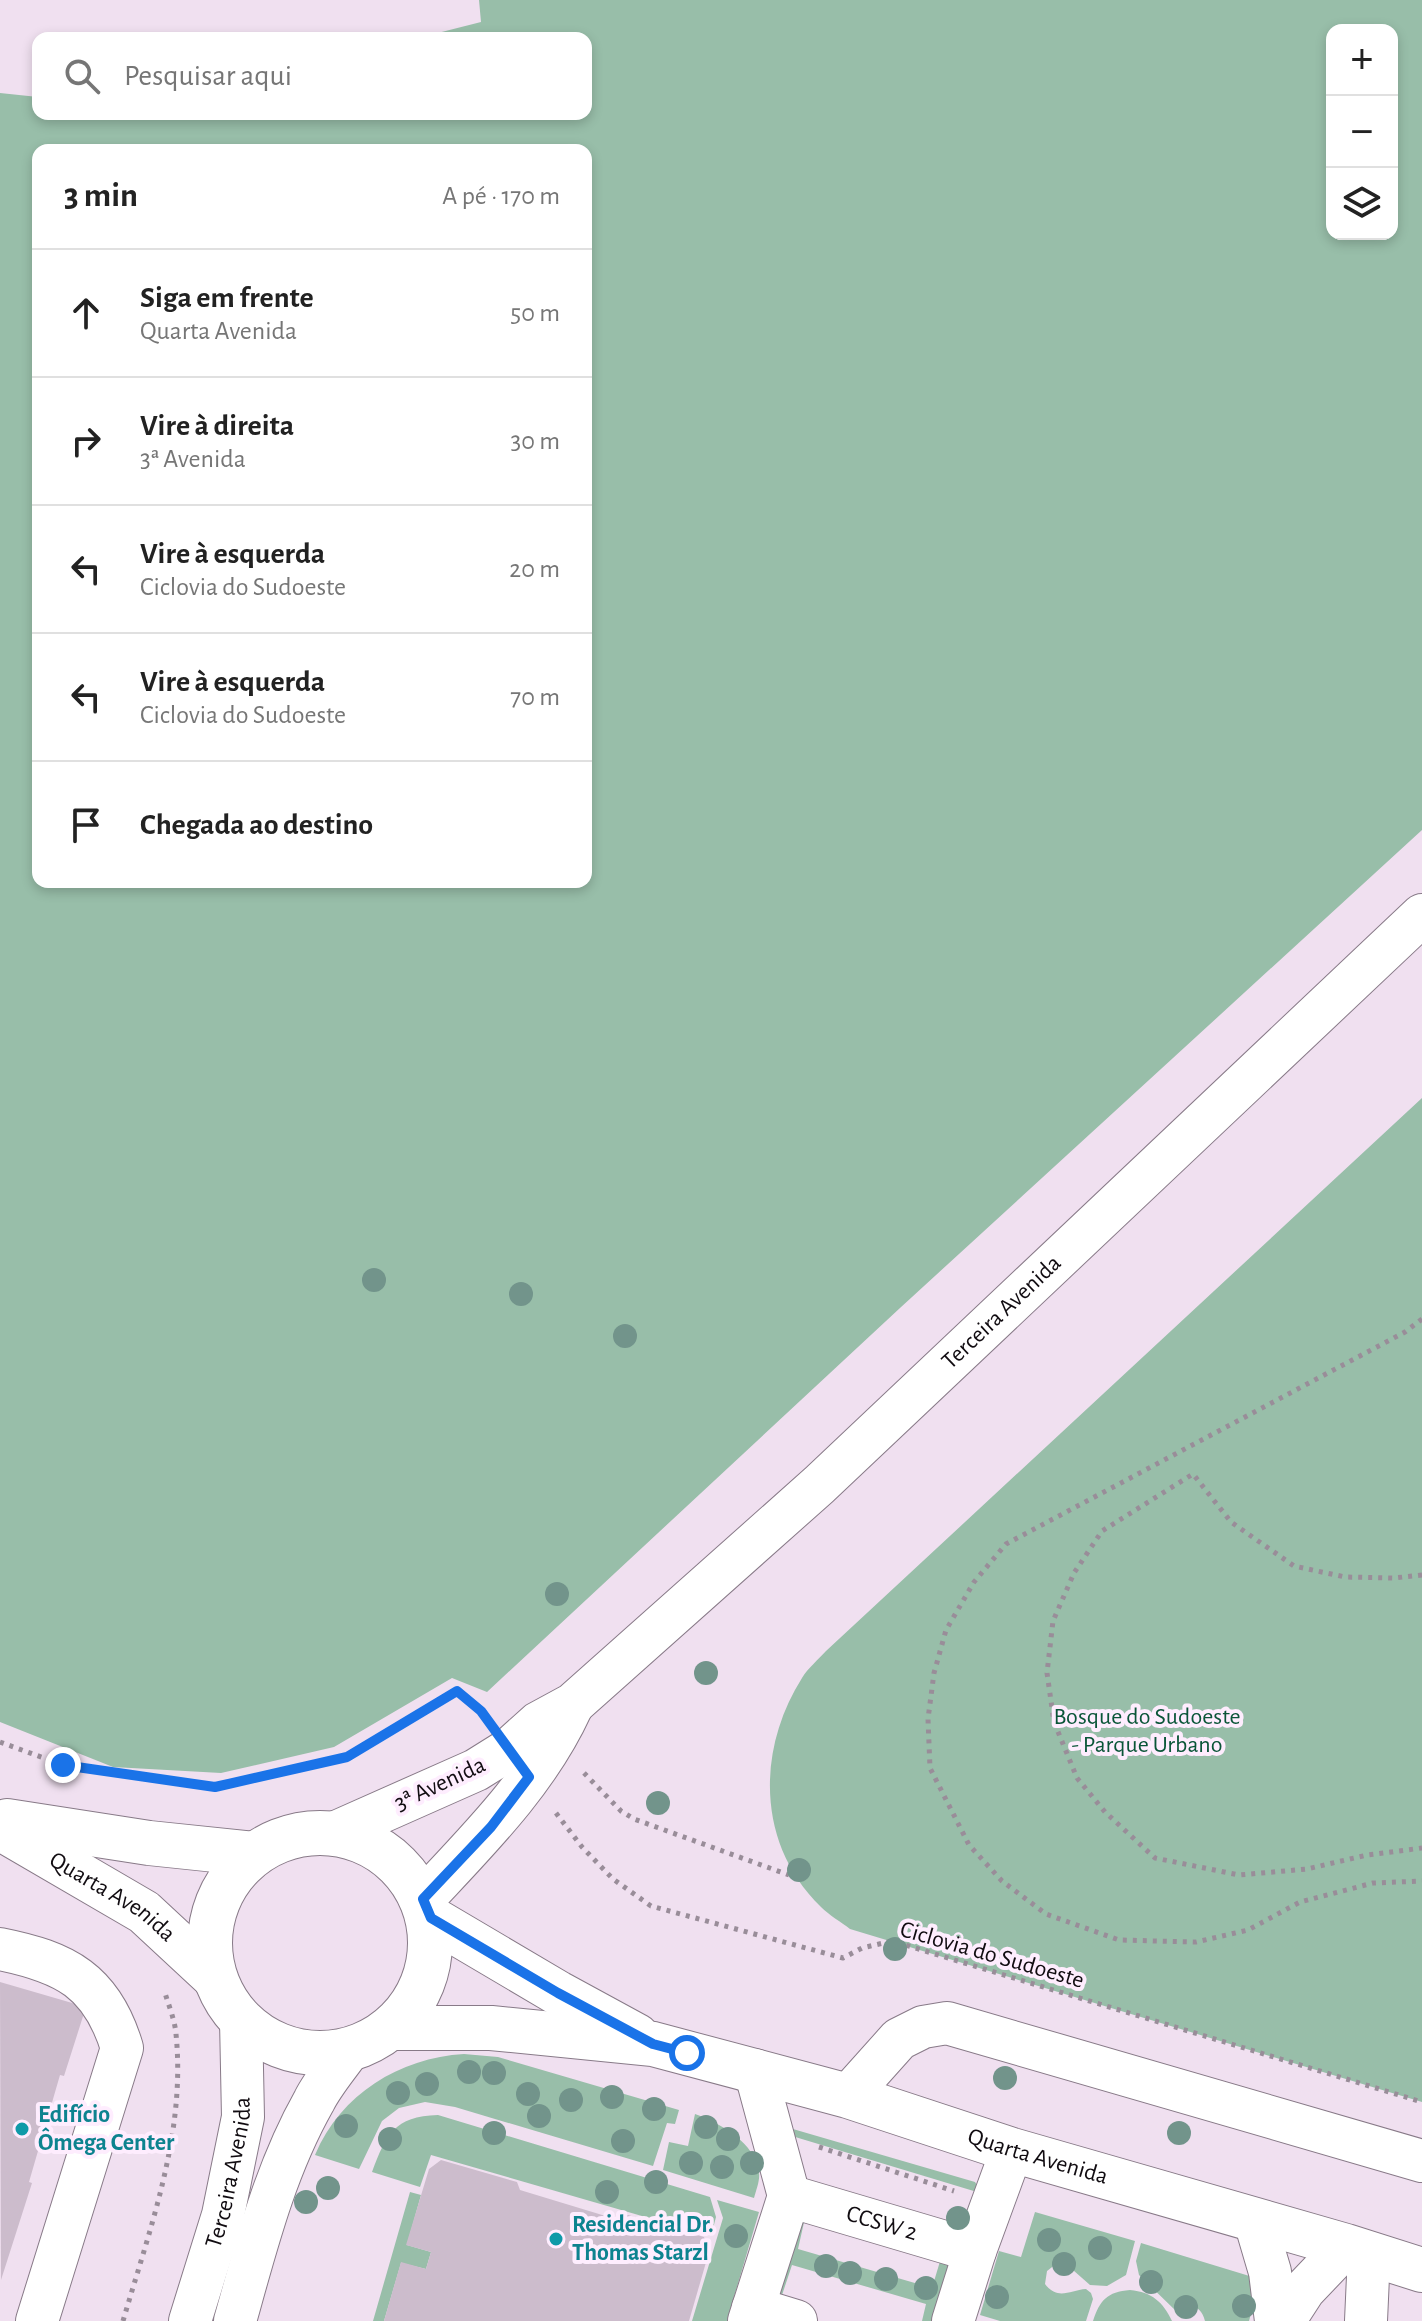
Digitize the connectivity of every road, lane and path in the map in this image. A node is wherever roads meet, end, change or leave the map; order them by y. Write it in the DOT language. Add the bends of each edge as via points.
graph roads {
  1 [pos="1422,915"];
  2 [pos="1422,1319"];
  3 [pos="1422,1575"];
  4 [pos="573,1704"];
  5 [pos="0,1742"];
  6 [pos="555,1743"];
  7 [pos="519,1764"];
  8 [pos="0,1820"];
  9 [pos="0,1828"];
  10 [pos="334,1833"];
  11 [pos="1422,1848"];
  12 [pos="254,1854"];
  13 [pos="789,1875"];
  14 [pos="1422,1881"];
  15 [pos="427,1908"];
  16 [pos="0,1949"];
  17 [pos="214,1977"];
  18 [pos="241,2020"];
  19 [pos="391,2028"];
  20 [pos="653,2044"];
  21 [pos="349,2050"];
  22 [pos="755,2070"];
  23 [pos="848,2096"];
  24 [pos="1422,2102"];
  25 [pos="772,2133"];
  26 [pos="1012,2150"];
  27 [pos="1422,2161"];
  28 [pos="789,2196"];
  29 [pos="992,2203"];
  30 [pos="1255,2221"];
  31 [pos="1358,2250"];
  32 [pos="975,2251"];
  33 [pos="1422,2270"];
  34 [pos="751,2314"];
  35 [pos="37,2321"];
  36 [pos="190,2321"];
  37 [pos="235,2321"];
  38 [pos="796,2321"];
  39 [pos="953,2321"];
  40 [pos="1276,2321"];
  41 [pos="1284,2321"];
  42 [pos="1366,2321"];
  1 -- 4 [label="street, Terceira Avenida" via="819,1485"];
  2 -- 14 [label="path" via="1006,1544 974,1582 946,1630 928,1719 930,1768 969,1845 1002,1881 1046,1914 1119,1940 1196,1942 1248,1930 1300,1902 1373,1883"];
  3 -- 11 [label="path" via="1345,1577 1294,1566 1231,1522 1193,1474 1102,1531 1074,1573 1053,1621 1047,1673 1054,1722 1077,1778 1155,1858 1239,1875"];
  4 -- 6 [label="street, 3ª Avenida"];
  4 -- 7 [label="street, 3ª Avenida" via="538,1723"];
  5 -- 7 [label="path, Ciclovia do Sudoeste" via="63,1765 215,1787 347,1757 457,1691 481,1711"];
  6 -- 7 [label="street, 3ª Avenida"];
  6 -- 13 [label="path" via="634,1819"];
  7 -- 10 [label="street, 3ª Avenida" via="476,1770"];
  7 -- 15 [label="street, 3ª Avenida" via="491,1827"];
  7 -- 24 [label="path, Ciclovia do Sudoeste" via="582,1847 613,1879 651,1906 843,1958 892,1941"];
  8 -- 12 [label="main road, Quarta Avenida"];
  9 -- 17 [label="main road, Quarta Avenida" via="144,1912"];
  10 -- 12 [label="main road" via="279,1840"];
  10 -- 15 [label="main road" via="370,1844 401,1866"];
  12 -- 17 [label="main road" via="230,1879 215,1909 209,1943"];
  15 -- 19 [label="main road" via="427,1970 414,2001"];
  15 -- 20 [label="main road, Quarta Avenida" via="558,1993"];
  16 -- 35 [label="street" via="41,1957 80,1978 115,2024 122,2048"];
  17 -- 18 [label="main road"];
  18 -- 21 [label="main road" via="267,2041 298,2052"];
  18 -- 36 [label="street, Terceira Avenida" via="243,2117 223,2215"];
  19 -- 20 [label="main road, Quarta Avenida" via="491,2028"];
  19 -- 21 [label="main road"];
  20 -- 22 [label="main road, Quarta Avenida"];
  21 -- 37 [label="street, Terceira Avenida" via="315,2099 288,2153"];
  22 -- 23 [label="main road, Quarta Avenida"];
  22 -- 25 [label="street"];
  23 -- 26 [label="main road, Quarta Avenida"];
  23 -- 27 [label="street" via="899,2039 947,2023"];
  25 -- 28 [label="street"];
  25 -- 29 [label="path"];
  26 -- 29 [label="street"];
  26 -- 30 [label="main road, Quarta Avenida"];
  28 -- 32 [label="street, CCSW 2"];
  28 -- 34 [label="street"];
  29 -- 32 [label="street"];
  30 -- 31 [label="main road, Quarta Avenida"];
  30 -- 40 [label="street" via="1270,2272"];
  31 -- 33 [label="main road, Quarta Avenida"];
  31 -- 41 [label="street" via="1307,2286"];
  31 -- 42 [label="street"];
  32 -- 39 [label="street"];
  34 -- 38 [label="street"];
}
